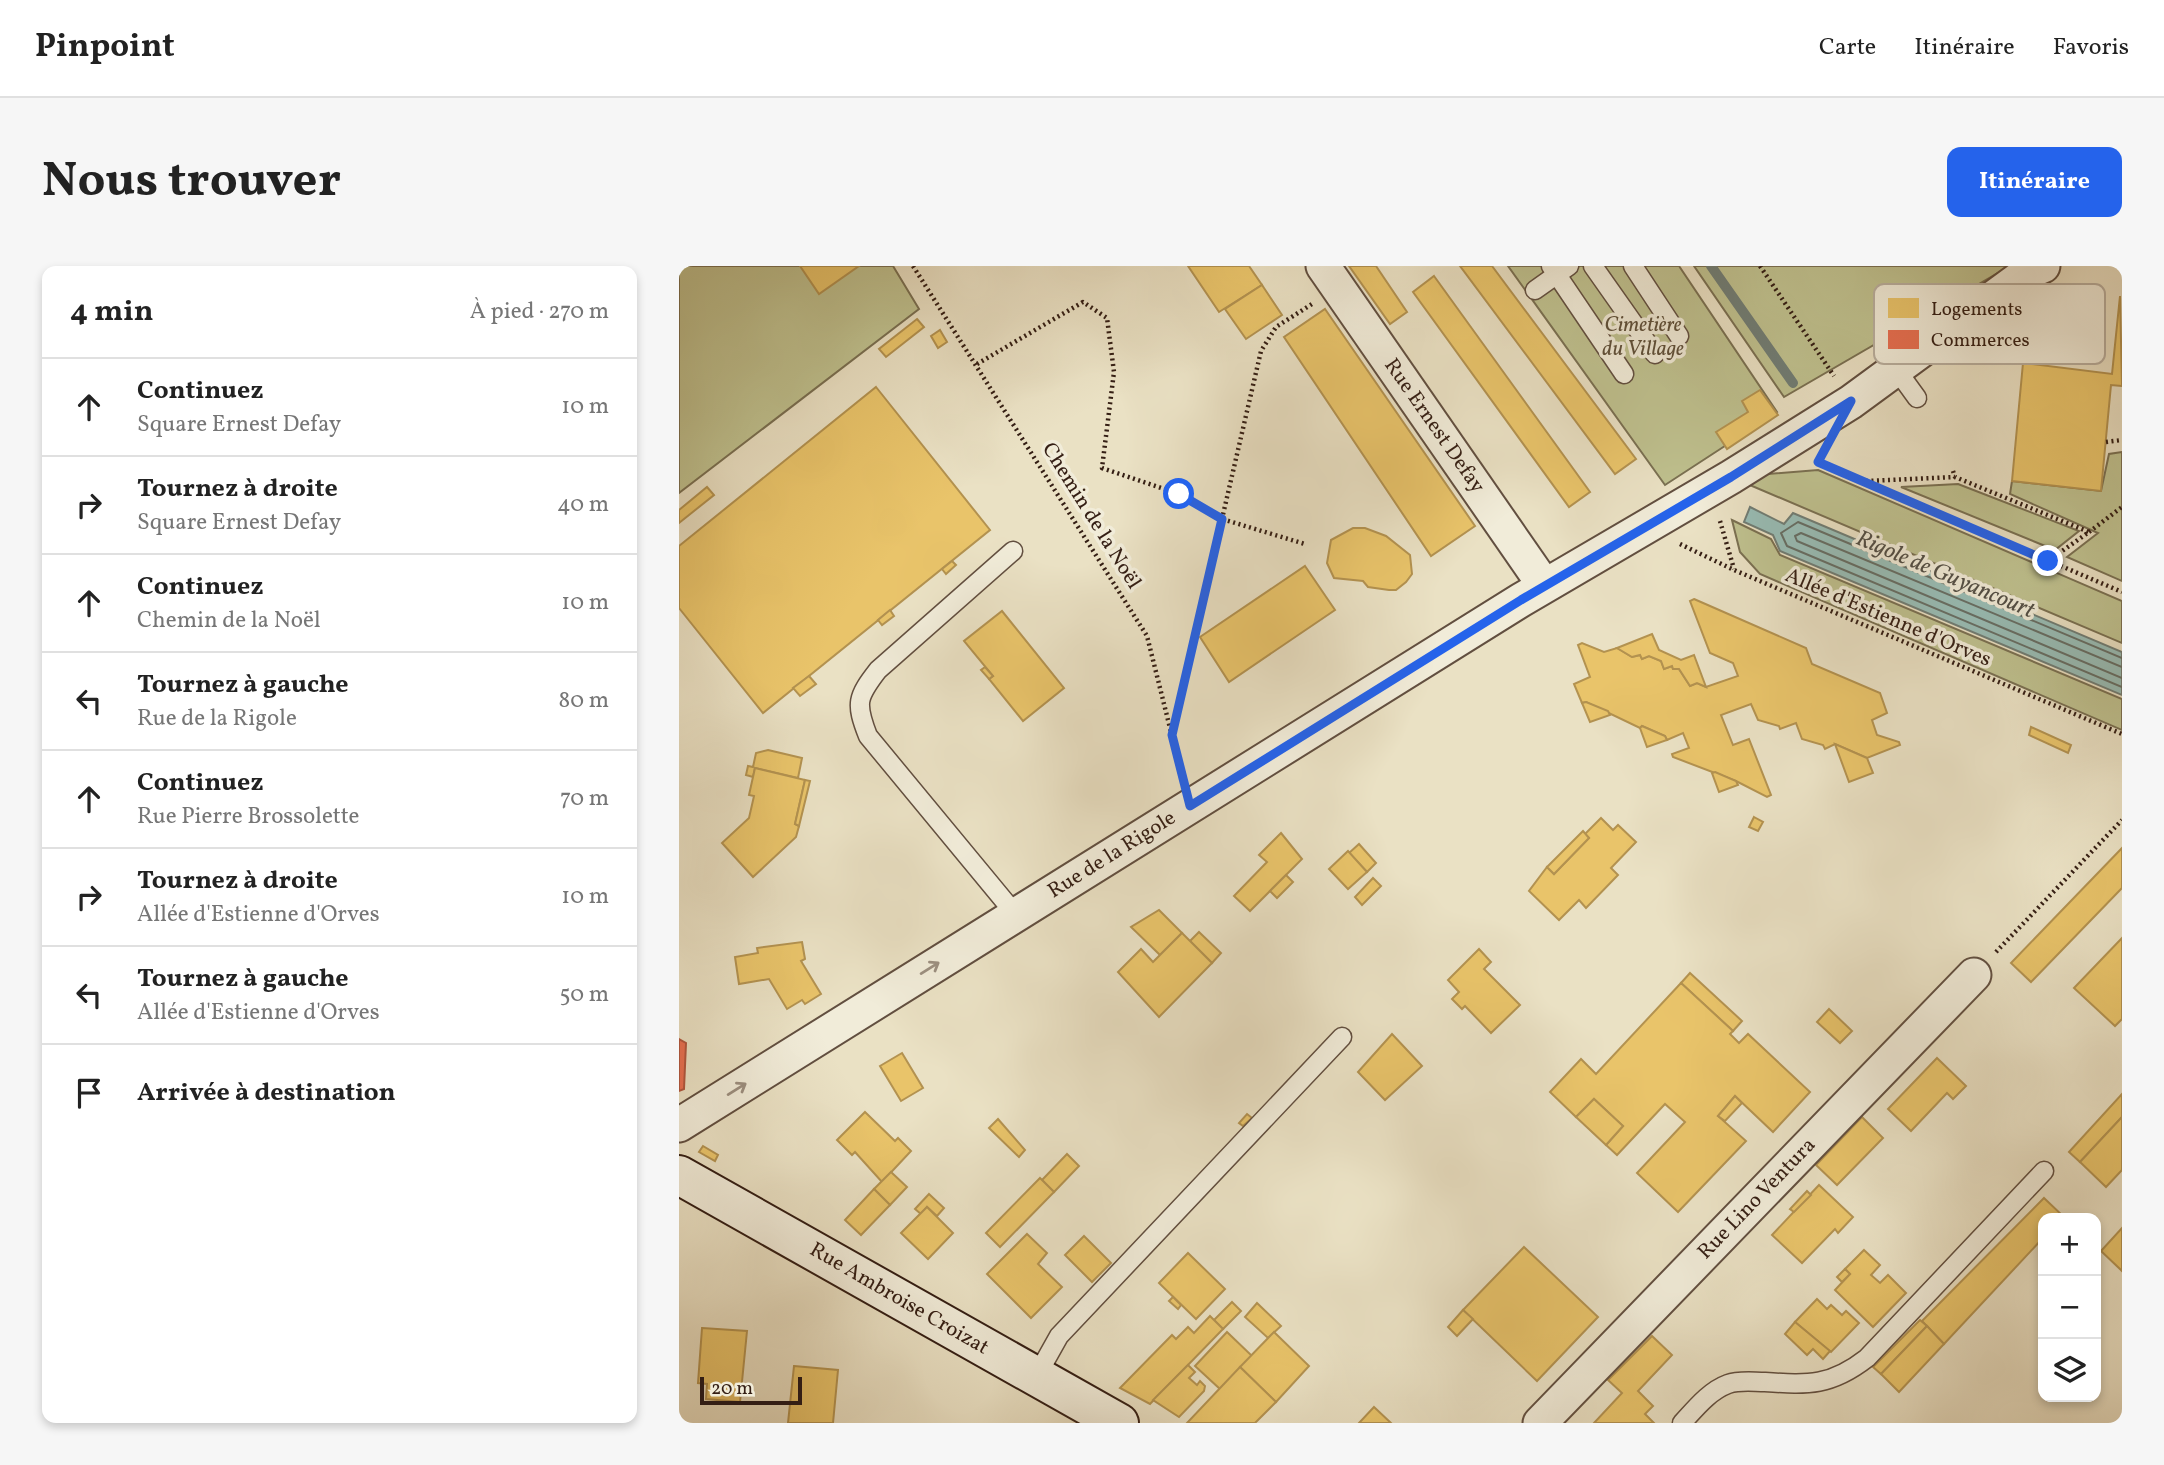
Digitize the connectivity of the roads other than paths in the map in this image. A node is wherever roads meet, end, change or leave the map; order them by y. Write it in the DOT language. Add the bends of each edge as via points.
graph roads {
  1 [pos="1593,266"];
  2 [pos="1633,266"];
  3 [pos="2043,266"];
  4 [pos="1559,269"];
  5 [pos="1330,277"];
  6 [pos="2012,284"];
  7 [pos="1535,290"];
  8 [pos="1679,336"];
  9 [pos="1655,354"];
  10 [pos="1903,364"];
  11 [pos="1896,369"];
  12 [pos="1625,374"];
  13 [pos="1917,398"];
  14 [pos="1013,551"];
  15 [pos="1544,586"];
  16 [pos="1016,915"];
  17 [pos="1974,975"];
  18 [pos="1342,1037"];
  19 [pos="679,1125"];
  20 [pos="2044,1171"];
  21 [pos="679,1175"];
  22 [pos="1036,1377"];
  23 [pos="1100,1419"];
  24 [pos="1540,1423"];
  25 [pos="1682,1423"];
  1 -- 9 [label="lane"];
  2 -- 8 [label="lane"];
  3 -- 6 [label="street, Rue de la Rigole"];
  4 -- 7 [label="lane"];
  4 -- 12 [label="lane"];
  5 -- 15 [label="street, Rue Ernest Defay"];
  10 -- 11 [label="street, Rue de la Rigole"];
  11 -- 13 [label="lane"];
  11 -- 15 [label="street, Rue de la Rigole" via="1731,477"];
  14 -- 16 [label="lane" via="878,670 860,694 861,718 868,736"];
  15 -- 16 [label="street, Rue de la Rigole"];
  19 -- 16 [label="street, Rue de la Rigole, one-way"];
  17 -- 24 [label="street, Rue Lino Ventura"];
  18 -- 22 [label="lane" via="1059,1336"];
  20 -- 25 [label="lane" via="1848,1373 1821,1384 1728,1384 1705,1398"];
  21 -- 22 [label="street, Rue Ambroise Croizat"];
  22 -- 23 [label="street, Rue Ambroise Croizat"];
}
